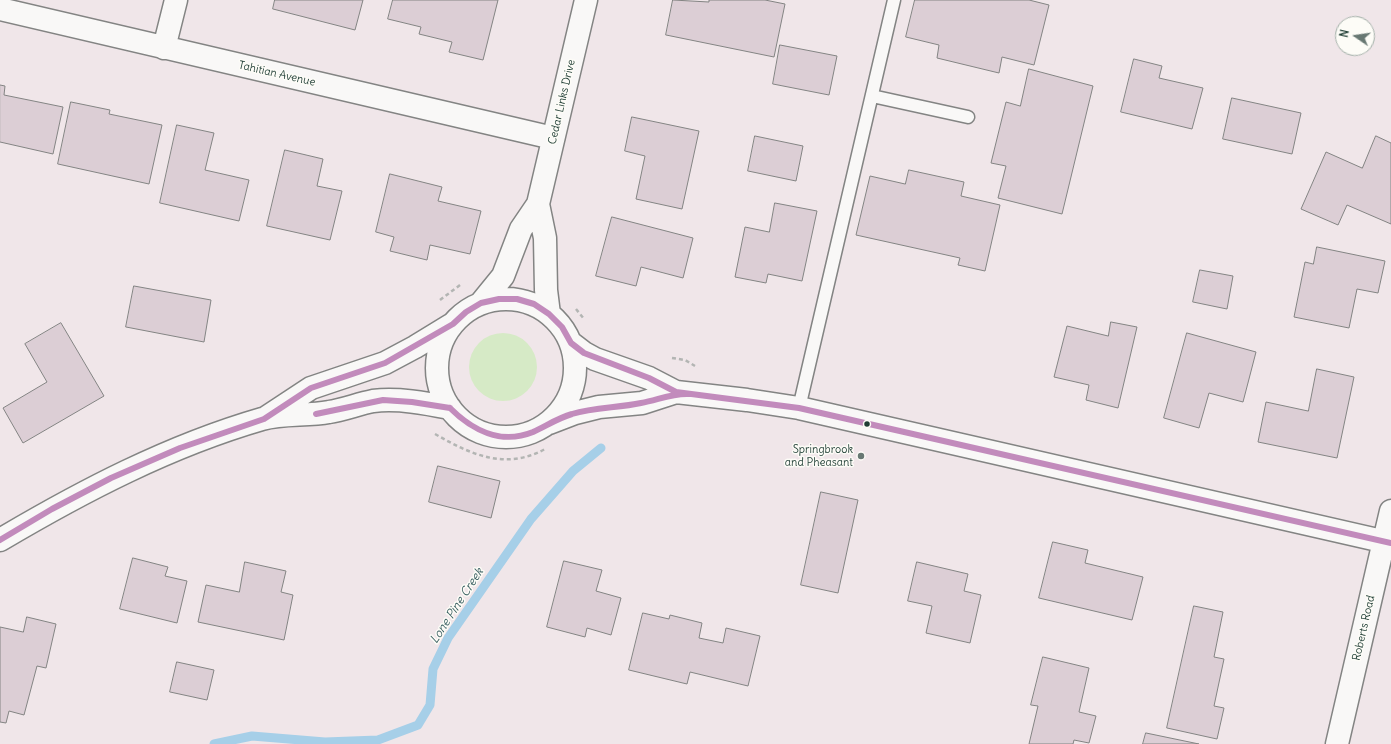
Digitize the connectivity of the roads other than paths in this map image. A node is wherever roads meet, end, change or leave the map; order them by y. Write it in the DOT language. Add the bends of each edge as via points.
graph roads {
  1 [pos="176,0"];
  2 [pos="586,0"];
  3 [pos="894,0"];
  4 [pos="0,9"];
  5 [pos="164,48"];
  6 [pos="872,96"];
  7 [pos="968,117"];
  8 [pos="554,138"];
  9 [pos="538,204"];
  10 [pos="481,303"];
  11 [pos="550,314"];
  12 [pos="452,324"];
  13 [pos="571,343"];
  14 [pos="676,392"];
  15 [pos="450,408"];
  16 [pos="799,408"];
  17 [pos="264,419"];
  18 [pos="547,424"];
  19 [pos="1391,511"];
  20 [pos="0,540"];
  21 [pos="1388,542"];
  22 [pos="1337,744"];
  1 -- 5 [label="street"];
  2 -- 8 [label="street, Cedar Links Drive"];
  3 -- 6 [label="lane"];
  4 -- 5 [label="street, Tahitian Avenue"];
  5 -- 8 [label="street, Tahitian Avenue"];
  6 -- 7 [label="lane"];
  6 -- 16 [label="lane"];
  8 -- 9 [label="street, Cedar Links Drive"];
  9 -- 10 [label="street, Cedar Links Drive" via="521,229 503,276"];
  9 -- 11 [label="street, Cedar Links Drive" via="544,238 546,290"];
  10 -- 11 [label="street" via="499,298 517,299 534,304"];
  10 -- 12 [label="street"];
  11 -- 13 [label="street" via="562,327"];
  12 -- 15 [label="street" via="443,340 438,357 437,375"];
  12 -- 17 [label="street" via="415,348 385,363 311,388"];
  13 -- 14 [label="street" via="595,359 649,378"];
  13 -- 18 [label="street" via="575,360 573,384 560,411"];
  14 -- 16 [label="street"];
  14 -- 18 [label="street" via="642,403 599,407"];
  15 -- 17 [label="street" via="422,402 373,401 328,412"];
  15 -- 18 [label="street" via="478,431 495,436 514,437"];
  16 -- 21 [label="street"];
  17 -- 20 [label="street" via="180,448 111,478"];
  19 -- 21 [label="street, Roberts Road"];
  21 -- 22 [label="street, Roberts Road"];
}
